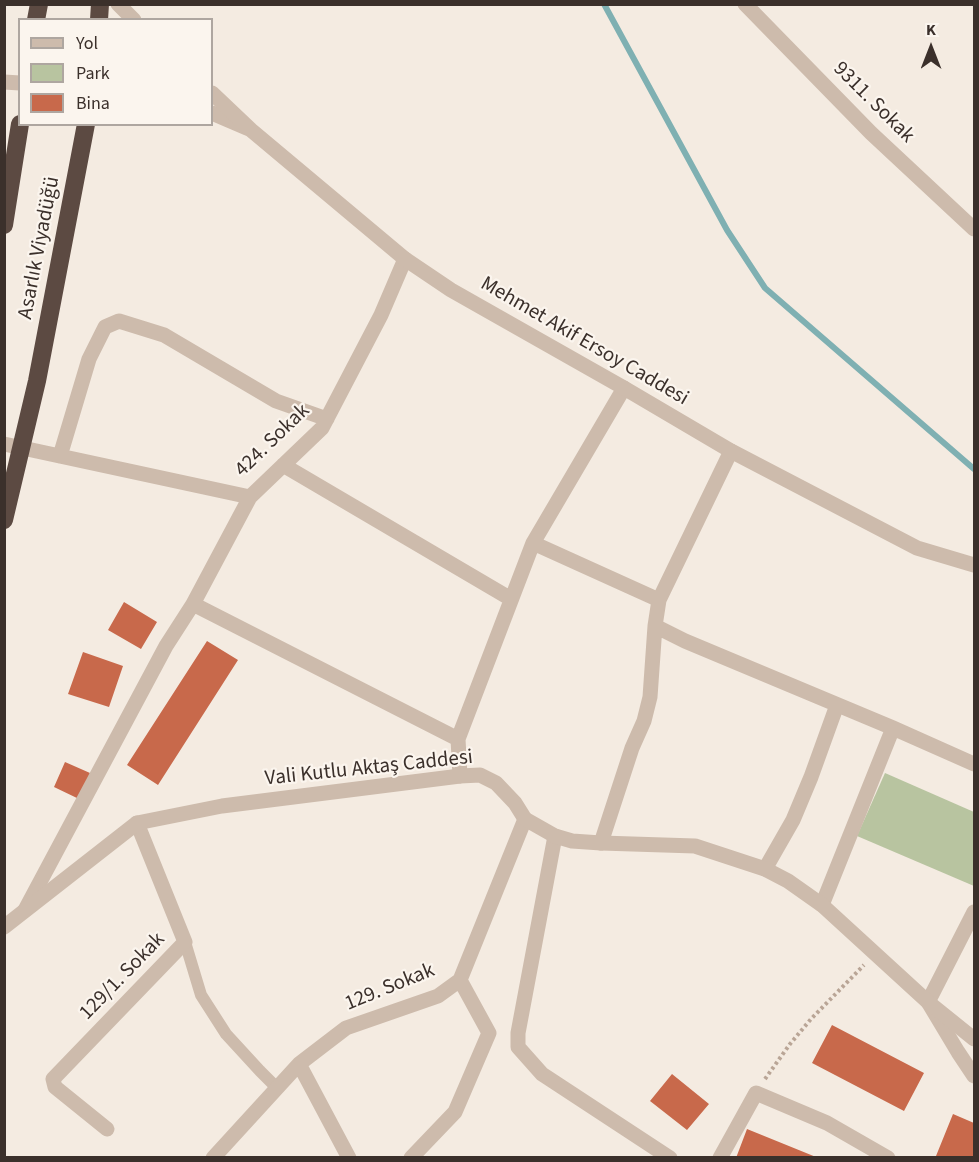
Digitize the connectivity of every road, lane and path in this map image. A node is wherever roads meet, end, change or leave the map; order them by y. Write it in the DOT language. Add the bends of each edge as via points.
graph roads {
  1 [pos="118,4"];
  2 [pos="745,4"];
  3 [pos="132,18"];
  4 [pos="213,94"];
  5 [pos="213,113"];
  6 [pos="20,126"];
  7 [pos="86,126"];
  8 [pos="250,130"];
  9 [pos="4,225"];
  10 [pos="975,229"];
  11 [pos="405,259"];
  12 [pos="624,387"];
  13 [pos="327,419"];
  14 [pos="4,444"];
  15 [pos="731,452"];
  16 [pos="60,456"];
  17 [pos="283,465"];
  18 [pos="250,497"];
  19 [pos="4,520"];
  20 [pos="532,543"];
  21 [pos="975,565"];
  22 [pos="511,599"];
  23 [pos="659,600"];
  24 [pos="193,604"];
  25 [pos="655,626"];
  26 [pos="837,705"];
  27 [pos="893,728"];
  28 [pos="458,740"];
  29 [pos="975,764"];
  30 [pos="460,776"];
  31 [pos="525,819"];
  32 [pos="137,823"];
  33 [pos="555,836"];
  34 [pos="602,843"];
  35 [pos="765,869"];
  36 [pos="822,905"];
  37 [pos="25,910"];
  38 [pos="975,912"];
  39 [pos="4,927"];
  40 [pos="185,942"];
  41 [pos="876,954"];
  42 [pos="460,981"];
  43 [pos="928,1002"];
  44 [pos="975,1039"];
  45 [pos="299,1064"];
  46 [pos="975,1076"];
  47 [pos="277,1088"];
  48 [pos="756,1092"];
  49 [pos="107,1129"];
  50 [pos="213,1158"];
  51 [pos="349,1158"];
  52 [pos="411,1158"];
  53 [pos="670,1158"];
  54 [pos="720,1158"];
  55 [pos="888,1158"];
  1 -- 3 [label="street"];
  2 -- 10 [label="street, 9311. Sokak" via="871,133"];
  4 -- 8 [label="street, Mehmet Akif Ersoy Caddesi"];
  5 -- 8 [label="street"];
  6 -- 9 [label="highway, Asarlık Viyadüğü"];
  7 -- 19 [label="highway, Asarlık Viyadüğü, bridge" via="37,381"];
  8 -- 11 [label="street, Mehmet Akif Ersoy Caddesi"];
  11 -- 12 [label="street, Mehmet Akif Ersoy Caddesi" via="451,290"];
  11 -- 13 [label="street, 424. Sokak"];
  12 -- 15 [label="street, Mehmet Akif Ersoy Caddesi"];
  12 -- 20 [label="street"];
  13 -- 16 [label="street" via="276,401 164,335 119,321 105,327 88,359"];
  13 -- 17 [label="street, 424. Sokak"];
  14 -- 16 [label="street, 424. Sokak"];
  15 -- 21 [label="street, Mehmet Akif Ersoy Caddesi" via="917,548"];
  15 -- 23 [label="street"];
  16 -- 18 [label="street, 424. Sokak"];
  17 -- 18 [label="street, 424. Sokak"];
  17 -- 22 [label="street"];
  18 -- 24 [label="street"];
  20 -- 22 [label="street"];
  20 -- 23 [label="street"];
  22 -- 28 [label="street"];
  23 -- 25 [label="street"];
  24 -- 28 [label="street"];
  24 -- 37 [label="street" via="166,646"];
  25 -- 26 [label="street"];
  25 -- 34 [label="street" via="650,697"];
  26 -- 27 [label="street"];
  26 -- 35 [label="street" via="793,820"];
  27 -- 29 [label="street"];
  27 -- 36 [label="street"];
  28 -- 30 [label="street"];
  30 -- 31 [label="street, Vali Kutlu Aktaş Caddesi" via="480,776 496,783"];
  30 -- 32 [label="street, Vali Kutlu Aktaş Caddesi" via="222,806"];
  31 -- 33 [label="street, Vali Kutlu Aktaş Caddesi"];
  31 -- 42 [label="street, 129. Sokak"];
  32 -- 37 [label="street, Vali Kutlu Aktaş Caddesi"];
  32 -- 40 [label="street, 129/1. Sokak"];
  33 -- 34 [label="street, Vali Kutlu Aktaş Caddesi"];
  33 -- 53 [label="street" via="518,1047 542,1074"];
  34 -- 35 [label="street, Vali Kutlu Aktaş Caddesi" via="694,846"];
  35 -- 36 [label="street, Vali Kutlu Aktaş Caddesi"];
  36 -- 41 [label="street, Vali Kutlu Aktaş Caddesi"];
  37 -- 39 [label="street, Vali Kutlu Aktaş Caddesi"];
  38 -- 43 [label="street"];
  40 -- 47 [label="lane" via="201,995 226,1034"];
  40 -- 49 [label="street, 129/1. Sokak" via="53,1079 55,1087"];
  41 -- 43 [label="street, Vali Kutlu Aktaş Caddesi"];
  41 -- 48 [label="path" via="811,1019"];
  42 -- 45 [label="street, 129. Sokak" via="438,996 346,1028"];
  42 -- 52 [label="street" via="489,1033 455,1112"];
  43 -- 44 [label="street, Vali Kutlu Aktaş Caddesi"];
  43 -- 46 [label="street"];
  45 -- 47 [label="street, 129. Sokak"];
  45 -- 51 [label="street"];
  47 -- 50 [label="street, 129. Sokak"];
  48 -- 54 [label="street"];
  48 -- 55 [label="street" via="827,1123"];
}
